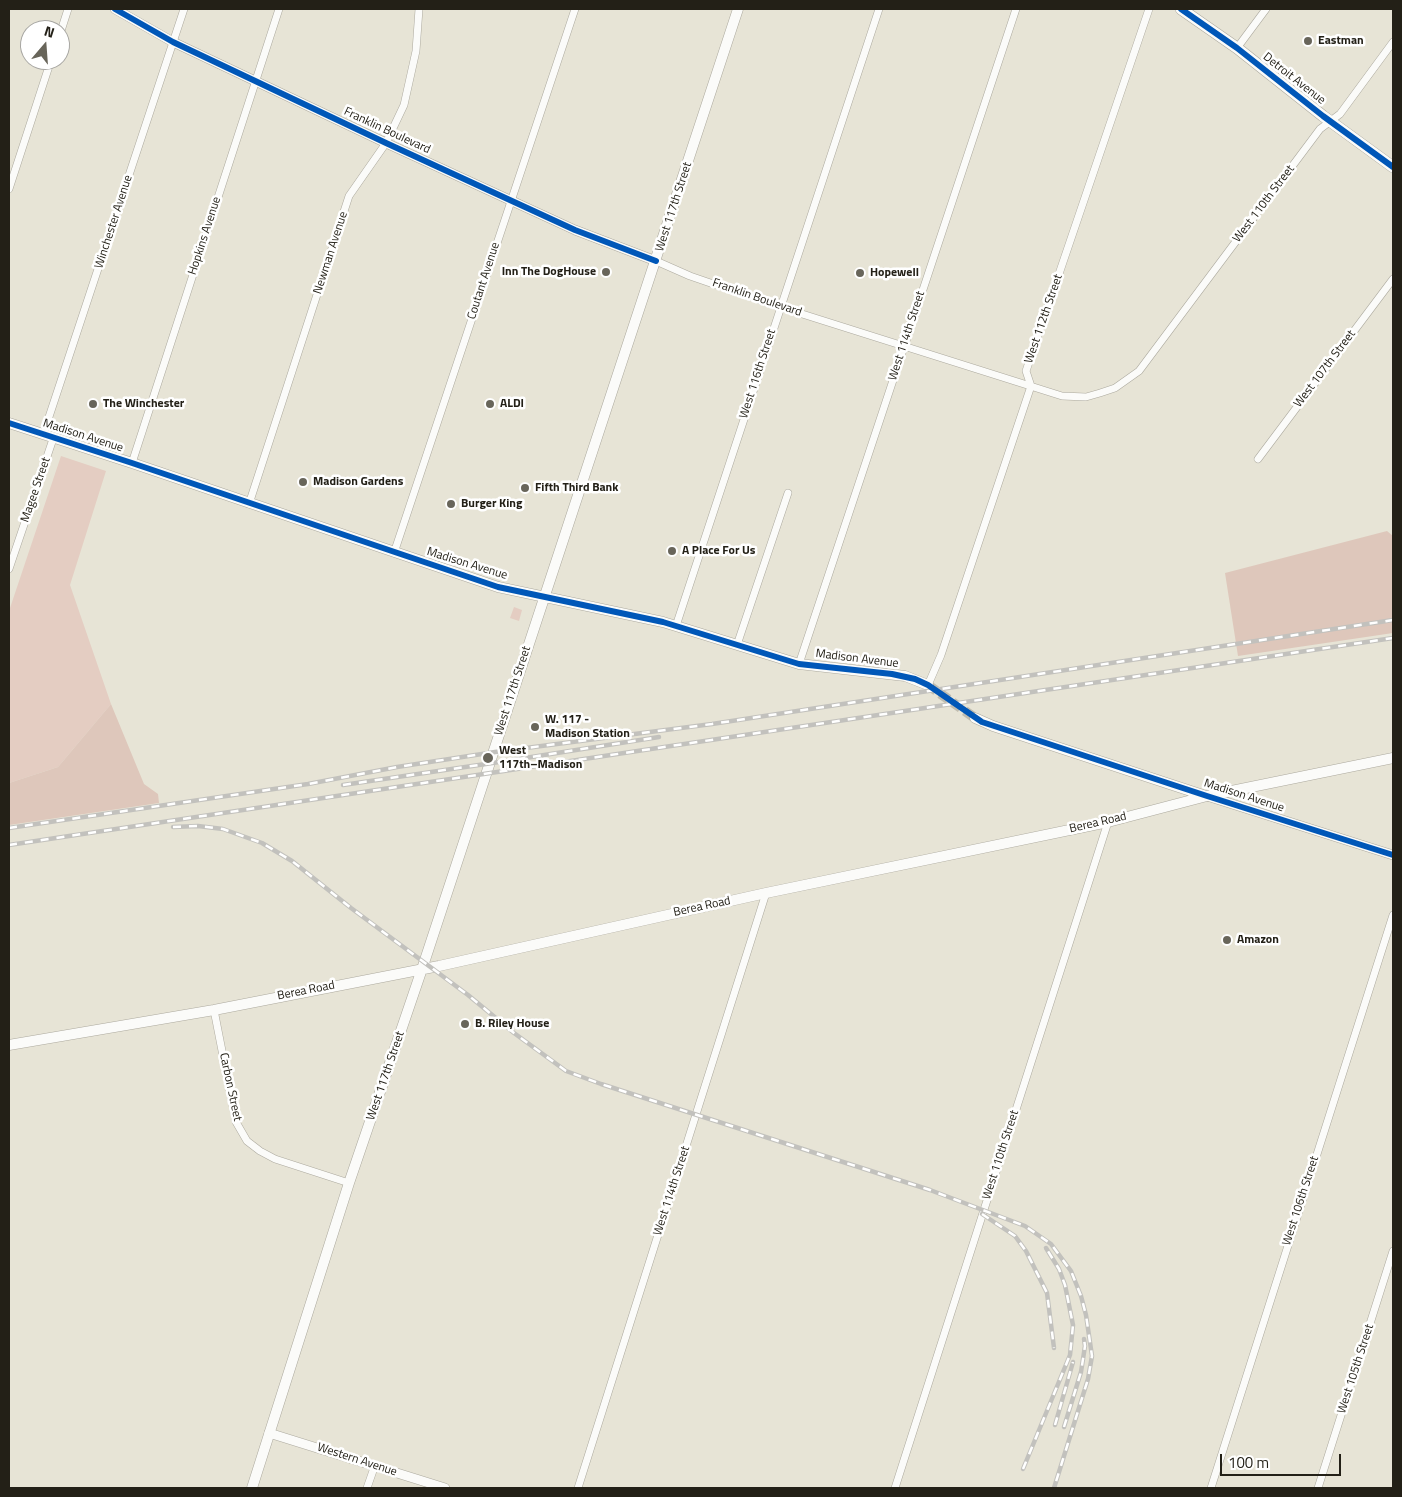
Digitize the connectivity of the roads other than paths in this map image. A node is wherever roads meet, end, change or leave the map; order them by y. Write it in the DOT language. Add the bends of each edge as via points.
graph roads {
  1 [pos="115,9"];
  2 [pos="184,9"];
  3 [pos="279,9"];
  4 [pos="419,9"];
  5 [pos="575,9"];
  6 [pos="738,9"];
  7 [pos="879,9"];
  8 [pos="1016,9"];
  9 [pos="1149,9"];
  10 [pos="1181,9"];
  11 [pos="1266,9"];
  12 [pos="173,42"];
  13 [pos="1393,42"];
  14 [pos="1237,48"];
  15 [pos="48,70"];
  16 [pos="255,81"];
  17 [pos="1331,121"];
  18 [pos="386,143"];
  19 [pos="1393,167"];
  20 [pos="9,189"];
  21 [pos="511,201"];
  22 [pos="656,261"];
  23 [pos="1393,279"];
  24 [pos="780,307"];
  25 [pos="904,346"];
  26 [pos="1139,371"];
  27 [pos="1031,386"];
  28 [pos="9,423"];
  29 [pos="48,437"];
  30 [pos="1258,459"];
  31 [pos="132,463"];
  32 [pos="788,493"];
  33 [pos="249,504"];
  34 [pos="394,553"];
  35 [pos="9,569"];
  36 [pos="544,596"];
  37 [pos="676,626"];
  38 [pos="737,645"];
  39 [pos="799,664"];
  40 [pos="928,685"];
  41 [pos="975,718"];
  42 [pos="1393,758"];
  43 [pos="1207,796"];
  44 [pos="1108,822"];
  45 [pos="1393,856"];
  46 [pos="766,893"];
  47 [pos="1393,915"];
  48 [pos="422,970"];
  49 [pos="214,1010"];
  50 [pos="9,1045"];
  51 [pos="350,1183"];
  52 [pos="1393,1251"];
  53 [pos="269,1432"];
  54 [pos="375,1465"];
  55 [pos="252,1488"];
  56 [pos="367,1488"];
  57 [pos="446,1488"];
  58 [pos="578,1488"];
  59 [pos="895,1488"];
  60 [pos="1211,1488"];
  61 [pos="1318,1488"];
  1 -- 12 [label="street, Franklin Boulevard"];
  2 -- 12 [label="street, Winchester Avenue"];
  3 -- 16 [label="street, Hopkins Avenue"];
  4 -- 18 [label="street, Newman Avenue" via="416,51 404,106"];
  5 -- 21 [label="street, Coutant Avenue"];
  6 -- 22 [label="main road, West 117th Street"];
  7 -- 24 [label="street, West 116th Street"];
  8 -- 25 [label="street, West 114th Street"];
  9 -- 27 [label="street, West 112th Street" via="1026,371"];
  10 -- 14 [label="main road, Detroit Avenue"];
  11 -- 14 [label="street"];
  12 -- 16 [label="street, Franklin Boulevard"];
  12 -- 29 [label="street, Winchester Avenue"];
  13 -- 17 [label="street, West 110th Street" via="1340,114"];
  14 -- 17 [label="main road, Detroit Avenue"];
  15 -- 20 [label="street"];
  16 -- 18 [label="street, Franklin Boulevard"];
  16 -- 31 [label="street, Hopkins Avenue"];
  17 -- 19 [label="main road, Detroit Avenue"];
  17 -- 26 [label="street, West 110th Street" via="1320,129"];
  18 -- 21 [label="street, Franklin Boulevard"];
  18 -- 33 [label="street, Newman Avenue" via="349,196"];
  21 -- 22 [label="street, Franklin Boulevard"];
  21 -- 34 [label="street, Coutant Avenue"];
  22 -- 24 [label="street, Franklin Boulevard"];
  22 -- 36 [label="main road, West 117th Street"];
  23 -- 30 [label="street, West 107th Street"];
  24 -- 25 [label="street, Franklin Boulevard"];
  24 -- 37 [label="street, West 116th Street"];
  25 -- 27 [label="street, Franklin Boulevard"];
  25 -- 39 [label="street, West 114th Street"];
  26 -- 27 [label="street, Franklin Boulevard" via="1115,388 1086,397 1062,396"];
  27 -- 40 [label="street, West 112th Street" via="941,656"];
  28 -- 29 [label="main road, Madison Avenue"];
  29 -- 31 [label="main road, Madison Avenue"];
  29 -- 35 [label="street, Magee Street"];
  31 -- 33 [label="main road, Madison Avenue"];
  32 -- 38 [label="street"];
  33 -- 34 [label="main road, Madison Avenue"];
  34 -- 36 [label="main road, Madison Avenue" via="498,587"];
  36 -- 37 [label="main road, Madison Avenue"];
  36 -- 48 [label="main road, West 117th Street"];
  37 -- 38 [label="main road, Madison Avenue"];
  38 -- 39 [label="main road, Madison Avenue"];
  39 -- 40 [label="main road, Madison Avenue" via="905,676"];
  41 -- 43 [label="main road, Madison Avenue"];
  42 -- 43 [label="main road, Berea Road"];
  43 -- 44 [label="main road, Berea Road"];
  43 -- 45 [label="street, Madison Avenue"];
  44 -- 46 [label="main road, Berea Road"];
  44 -- 59 [label="street, West 110th Street"];
  46 -- 48 [label="main road, Berea Road"];
  46 -- 58 [label="street, West 114th Street"];
  47 -- 60 [label="street, West 106th Street"];
  48 -- 49 [label="main road, Berea Road"];
  48 -- 51 [label="main road, West 117th Street"];
  49 -- 50 [label="main road, Berea Road"];
  49 -- 51 [label="street, Carbon Street" via="236,1122 247,1141 275,1159"];
  51 -- 53 [label="main road, West 117th Street"];
  52 -- 61 [label="street, West 105th Street"];
  53 -- 54 [label="street, Western Avenue"];
  53 -- 55 [label="main road, West 117th Street"];
  54 -- 56 [label="street"];
  54 -- 57 [label="street, Western Avenue"];
}
